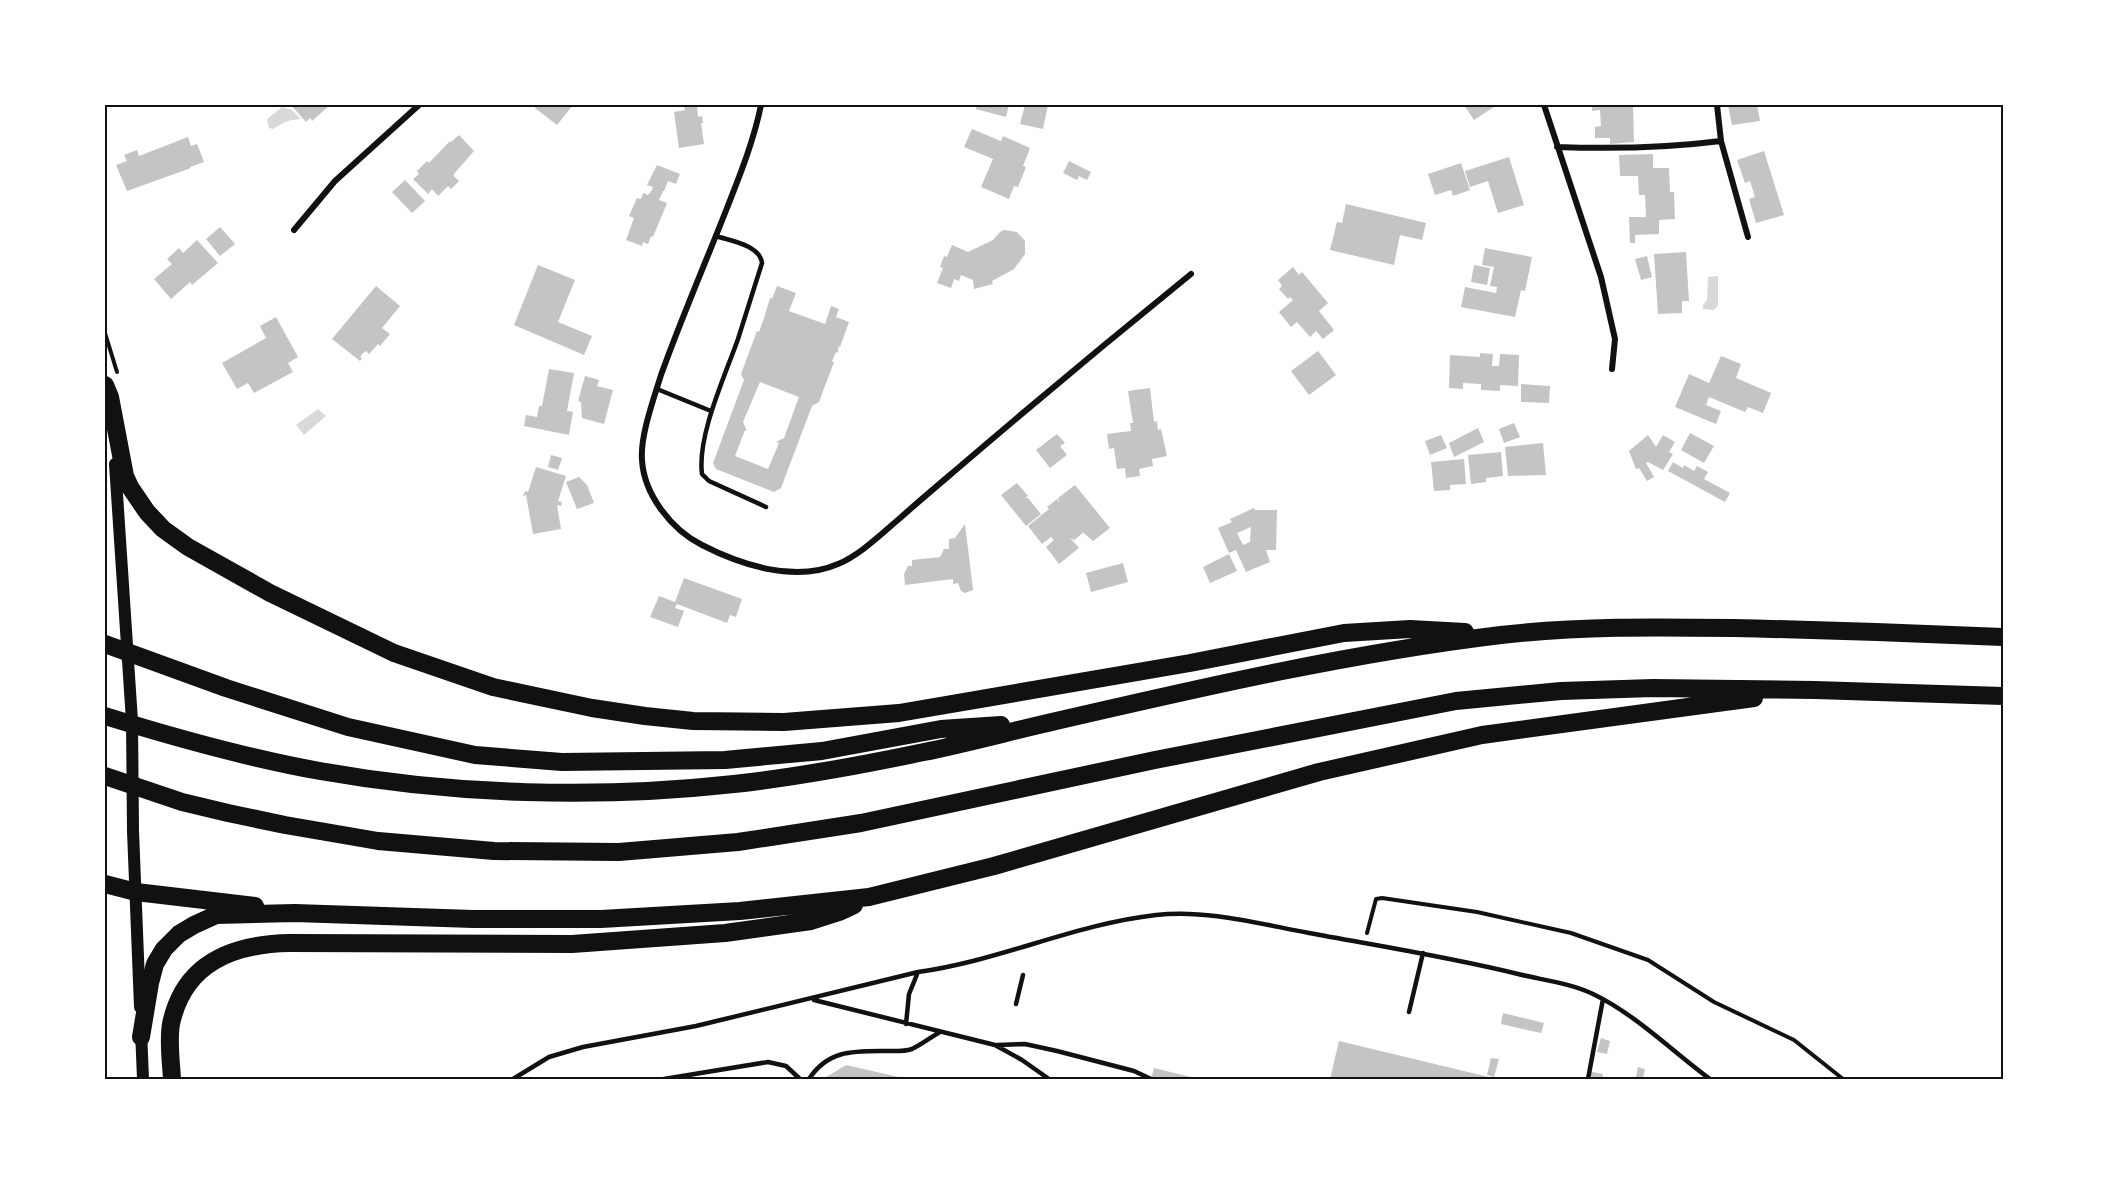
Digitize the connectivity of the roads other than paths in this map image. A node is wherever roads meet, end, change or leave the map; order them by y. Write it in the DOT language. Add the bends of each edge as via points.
graph roads {
  1 [pos="419,105"];
  2 [pos="761,105"];
  3 [pos="1544,105"];
  4 [pos="1717,105"];
  5 [pos="1721,141"];
  6 [pos="1557,147"];
  7 [pos="294,230"];
  8 [pos="716,236"];
  9 [pos="1748,237"];
  10 [pos="1191,274"];
  11 [pos="1612,369"];
  12 [pos="105,385"];
  13 [pos="657,389"];
  14 [pos="105,404"];
  15 [pos="711,411"];
  16 [pos="765,507"];
  17 [pos="1506,634"];
  18 [pos="2003,637"];
  19 [pos="105,644"];
  20 [pos="1815,690"];
  21 [pos="2003,696"];
  22 [pos="105,716"];
  23 [pos="1052,722"];
  24 [pos="105,776"];
  25 [pos="105,884"];
  26 [pos="136,892"];
  27 [pos="869,897"];
  28 [pos="295,914"];
  29 [pos="1423,953"];
  30 [pos="918,972"];
  31 [pos="1023,975"];
  32 [pos="812,999"];
  33 [pos="1603,999"];
  34 [pos="1016,1004"];
  35 [pos="1409,1012"];
  36 [pos="906,1024"];
  37 [pos="940,1032"];
  38 [pos="141,1037"];
  39 [pos="995,1045"];
  40 [pos="143,1079"];
  41 [pos="172,1079"];
  42 [pos="513,1079"];
  43 [pos="664,1079"];
  44 [pos="800,1079"];
  45 [pos="809,1079"];
  46 [pos="1049,1079"];
  47 [pos="1151,1079"];
  48 [pos="1588,1079"];
  49 [pos="1710,1079"];
  1 -- 7 [label="street" via="335,181"];
  2 -- 8 [label="street"];
  3 -- 6 [label="street"];
  4 -- 5 [label="street"];
  5 -- 6 [label="street" via="1623,149"];
  5 -- 9 [label="street"];
  6 -- 11 [label="street" via="1601,277 1615,339"];
  8 -- 13 [label="street"];
  8 -- 15 [label="lane" via="758,252 762,263"];
  10 -- 13 [label="street" via="872,542 838,564 812,570 788,572 751,566 714,552 688,539 662,513 648,485 642,460"];
  12 -- 17 [label="highway" via="130,488 163,529 188,547 270,593 394,653 493,687 592,708 693,721 784,722 899,713 1344,633 1410,629"];
  13 -- 15 [label="lane"];
  14 -- 26 [label="main road" via="117,476 132,721"];
  15 -- 16 [label="lane" via="702,474"];
  17 -- 18 [label="highway" via="1662,627"];
  17 -- 23 [label="highway" via="1383,652"];
  19 -- 23 [label="highway" via="348,727 474,755 562,762 725,760 822,751 941,729"];
  20 -- 21 [label="highway"];
  20 -- 24 [label="highway" via="1653,688 1561,691 1456,701 861,823 738,842 619,852 495,851 378,841 228,813"];
  20 -- 27 [label="highway" via="1470,738 1319,772 994,866"];
  22 -- 23 [label="highway" via="224,751 319,771 438,786 552,792 733,784 926,752"];
  25 -- 26 [label="highway"];
  26 -- 28 [label="highway"];
  26 -- 38 [label="main road"];
  27 -- 28 [label="highway" via="741,911 601,919"];
  27 -- 41 [label="highway" via="811,921 725,933 572,944 290,943 238,949 208,964 180,999 171,1026"];
  28 -- 38 [label="highway" via="216,915 179,934 155,964"];
  29 -- 30 [label="lane" via="1215,916 1157,914 1091,926 949,968"];
  29 -- 33 [label="lane" via="1590,992"];
  29 -- 35 [label="lane"];
  30 -- 32 [label="lane"];
  30 -- 36 [label="lane" via="909,994"];
  31 -- 34 [label="lane"];
  32 -- 36 [label="lane"];
  32 -- 42 [label="lane" via="583,1047 549,1057"];
  33 -- 48 [label="lane"];
  33 -- 49 [label="lane"];
  36 -- 37 [label="lane"];
  37 -- 39 [label="lane"];
  37 -- 45 [label="lane" via="900,1051 837,1055 825,1061"];
  38 -- 40 [label="main road"];
  39 -- 46 [label="lane"];
  39 -- 47 [label="lane" via="1025,1044 1134,1071"];
  43 -- 44 [label="lane" via="768,1062 786,1066"];
}
